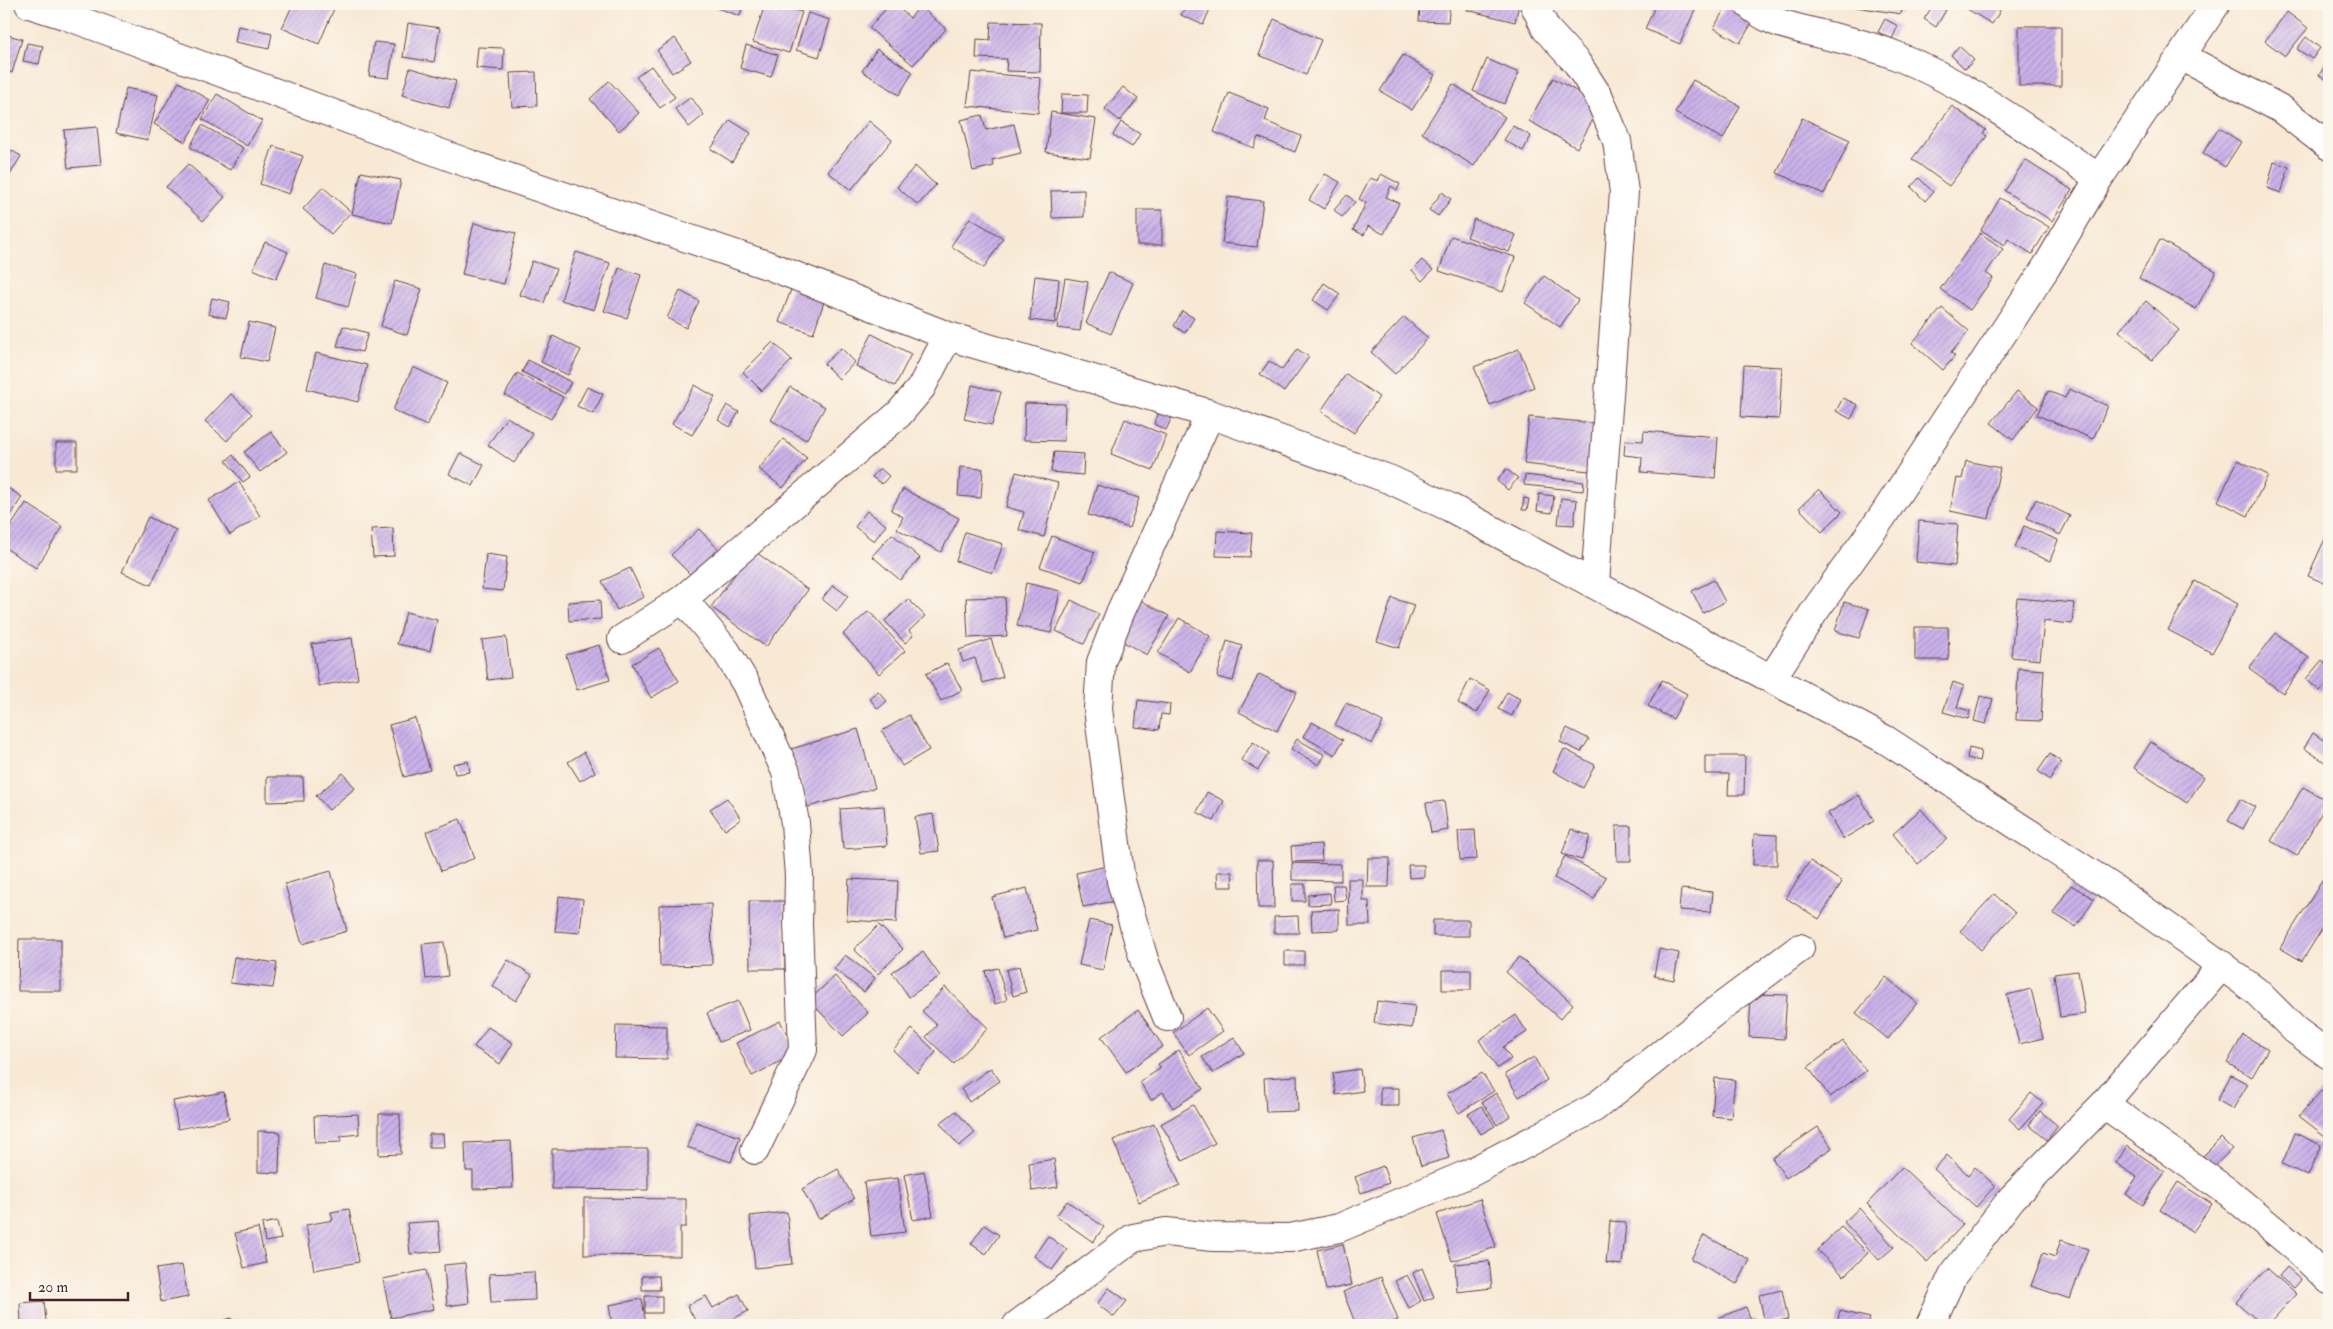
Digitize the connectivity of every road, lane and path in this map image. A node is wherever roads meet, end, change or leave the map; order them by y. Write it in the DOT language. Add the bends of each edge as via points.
graph roads {
  1 [pos="29,4"];
  2 [pos="1534,4"];
  3 [pos="1748,4"];
  4 [pos="2216,4"];
  5 [pos="69,10"];
  6 [pos="2182,56"];
  7 [pos="2329,146"];
  8 [pos="2099,178"];
  9 [pos="948,336"];
  10 [pos="1210,414"];
  11 [pos="1595,584"];
  12 [pos="683,599"];
  13 [pos="622,639"];
  14 [pos="1772,678"];
  15 [pos="1800,948"];
  16 [pos="2222,965"];
  17 [pos="1167,1017"];
  18 [pos="2329,1055"];
  19 [pos="2104,1104"];
  20 [pos="756,1150"];
  21 [pos="2329,1280"];
  22 [pos="1017,1325"];
  23 [pos="1930,1325"];
  1 -- 5 [label="street"];
  2 -- 11 [label="street" via="1546,29 1577,63 1599,97 1617,141 1624,192"];
  3 -- 8 [label="street" via="1789,28 1818,33 1896,56 1952,82"];
  4 -- 6 [label="street"];
  5 -- 9 [label="street" via="478,167 770,266"];
  6 -- 7 [label="street" via="2281,109"];
  6 -- 8 [label="street"];
  8 -- 14 [label="street" via="2047,266"];
  9 -- 10 [label="street"];
  9 -- 12 [label="street" via="921,388 899,414"];
  10 -- 11 [label="street" via="1390,480 1449,507"];
  10 -- 17 [label="street" via="1101,662 1098,709 1121,881 1145,963"];
  11 -- 14 [label="street"];
  12 -- 13 [label="street"];
  12 -- 20 [label="street" via="726,651 746,684 786,772 796,823 803,1050"];
  14 -- 16 [label="street" via="1894,745 2107,884"];
  15 -- 22 [label="street" via="1713,1012 1594,1108 1470,1173 1339,1228 1290,1238 1213,1237 1166,1232 1132,1238"];
  16 -- 18 [label="street" via="2256,991 2295,1030"];
  16 -- 19 [label="street"];
  19 -- 21 [label="street" via="2228,1192"];
  19 -- 23 [label="street" via="2006,1206 1953,1275"];
}
